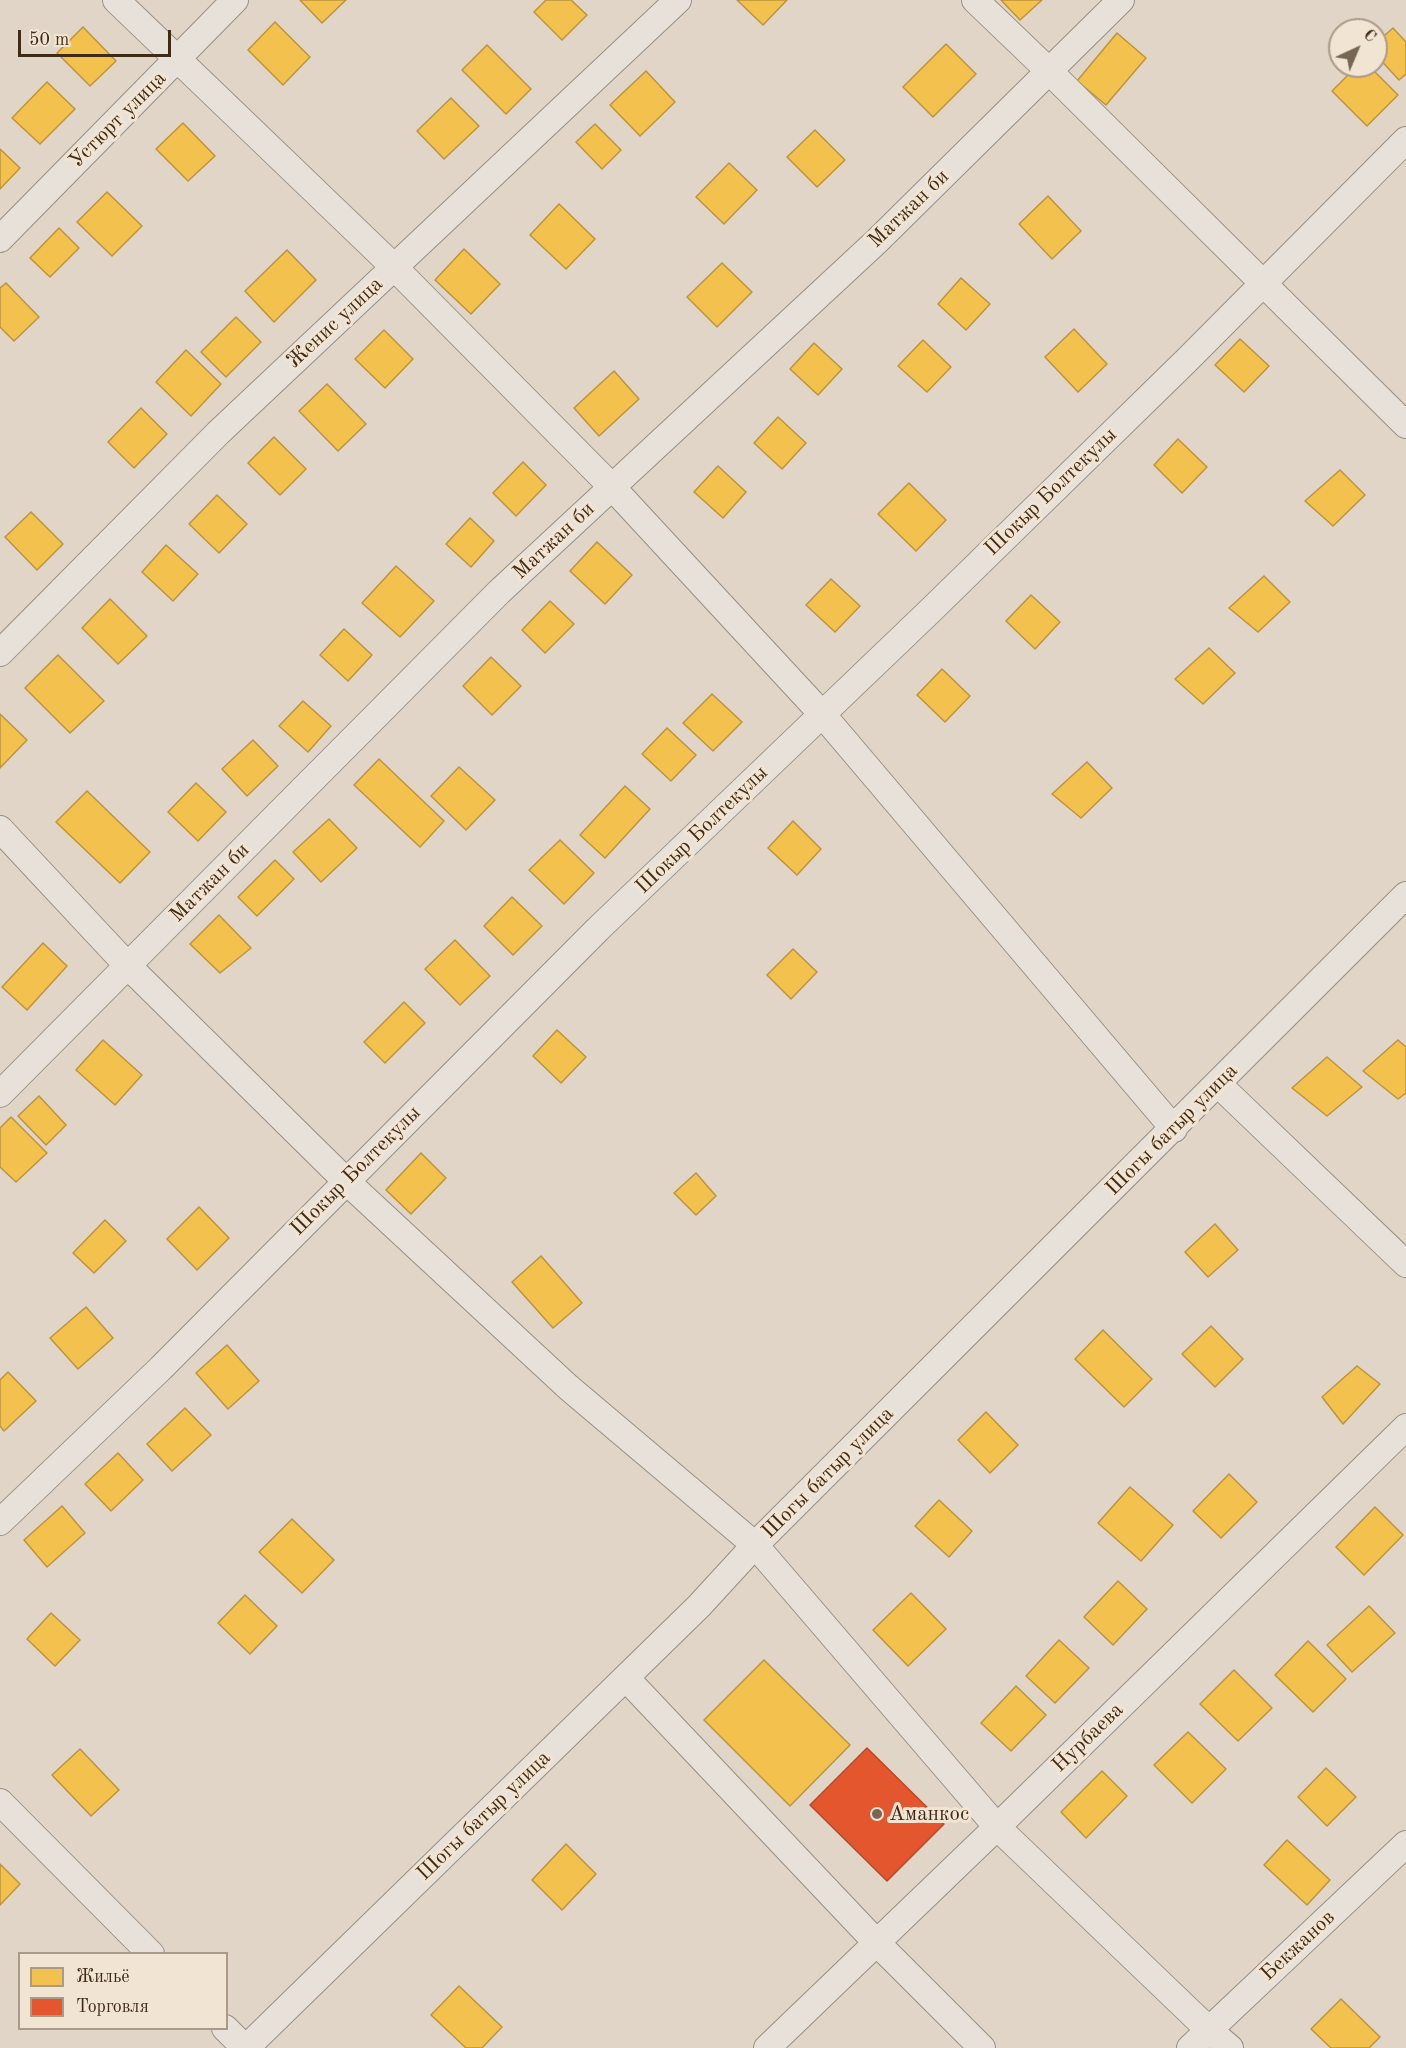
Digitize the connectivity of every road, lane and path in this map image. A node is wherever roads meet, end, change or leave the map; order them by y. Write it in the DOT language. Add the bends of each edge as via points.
graph roads {
  1 [pos="116,0"];
  2 [pos="235,0"];
  3 [pos="678,0"];
  4 [pos="975,0"];
  5 [pos="1121,0"];
  6 [pos="177,60"];
  7 [pos="1049,71"];
  8 [pos="1406,140"];
  9 [pos="0,239"];
  10 [pos="394,267"];
  11 [pos="1262,283"];
  12 [pos="1406,426"];
  13 [pos="612,487"];
  14 [pos="0,653"];
  15 [pos="822,714"];
  16 [pos="0,829"];
  17 [pos="1406,895"];
  18 [pos="128,966"];
  19 [pos="1218,1084"];
  20 [pos="0,1094"];
  21 [pos="1174,1129"];
  22 [pos="346,1181"];
  23 [pos="1406,1264"];
  24 [pos="1406,1427"];
  25 [pos="0,1522"];
  26 [pos="755,1545"];
  27 [pos="626,1678"];
  28 [pos="0,1802"];
  29 [pos="997,1827"];
  30 [pos="1406,1844"];
  31 [pos="876,1942"];
  32 [pos="150,1952"];
  33 [pos="227,2030"];
  34 [pos="1209,2030"];
  35 [pos="246,2048"];
  36 [pos="767,2048"];
  37 [pos="982,2048"];
  38 [pos="1190,2048"];
  39 [pos="1230,2048"];
  1 -- 6 [label="street"];
  2 -- 6 [label="street, Устюрт улица"];
  3 -- 10 [label="street, Женис улица"];
  4 -- 7 [label="street"];
  5 -- 7 [label="street, Матжан би"];
  6 -- 9 [label="street, Устюрт улица"];
  6 -- 10 [label="street"];
  7 -- 11 [label="street"];
  7 -- 13 [label="street, Матжан би" via="876,242"];
  8 -- 11 [label="street, Шокыр Болтекулы"];
  10 -- 13 [label="street"];
  10 -- 14 [label="street, Женис улица" via="218,433"];
  11 -- 12 [label="street"];
  11 -- 15 [label="street, Шокыр Болтекулы"];
  13 -- 15 [label="street"];
  13 -- 18 [label="street, Матжан би" via="499,592"];
  15 -- 21 [label="street"];
  15 -- 22 [label="street, Шокыр Болтекулы" via="598,929"];
  16 -- 18 [label="street"];
  17 -- 19 [label="street, Шогы батыр улица"];
  18 -- 20 [label="street, Матжан би"];
  18 -- 22 [label="street"];
  19 -- 21 [label="street, Шогы батыр улица"];
  19 -- 23 [label="street"];
  21 -- 26 [label="street, Шогы батыр улица"];
  22 -- 25 [label="street, Шокыр Болтекулы" via="161,1368"];
  22 -- 26 [label="street" via="568,1387"];
  24 -- 29 [label="street, Нурбаева"];
  26 -- 27 [label="street, Шогы батыр улица"];
  26 -- 29 [label="street"];
  27 -- 31 [label="street"];
  27 -- 35 [label="street, Шогы батыр улица"];
  28 -- 32 [label="street"];
  29 -- 31 [label="street, Нурбаева"];
  29 -- 34 [label="street"];
  30 -- 34 [label="street, Бекжанов"];
  31 -- 36 [label="street, Нурбаева"];
  31 -- 37 [label="street"];
  33 -- 35 [label="street"];
  34 -- 38 [label="street, Бекжанов"];
  34 -- 39 [label="street"];
}
